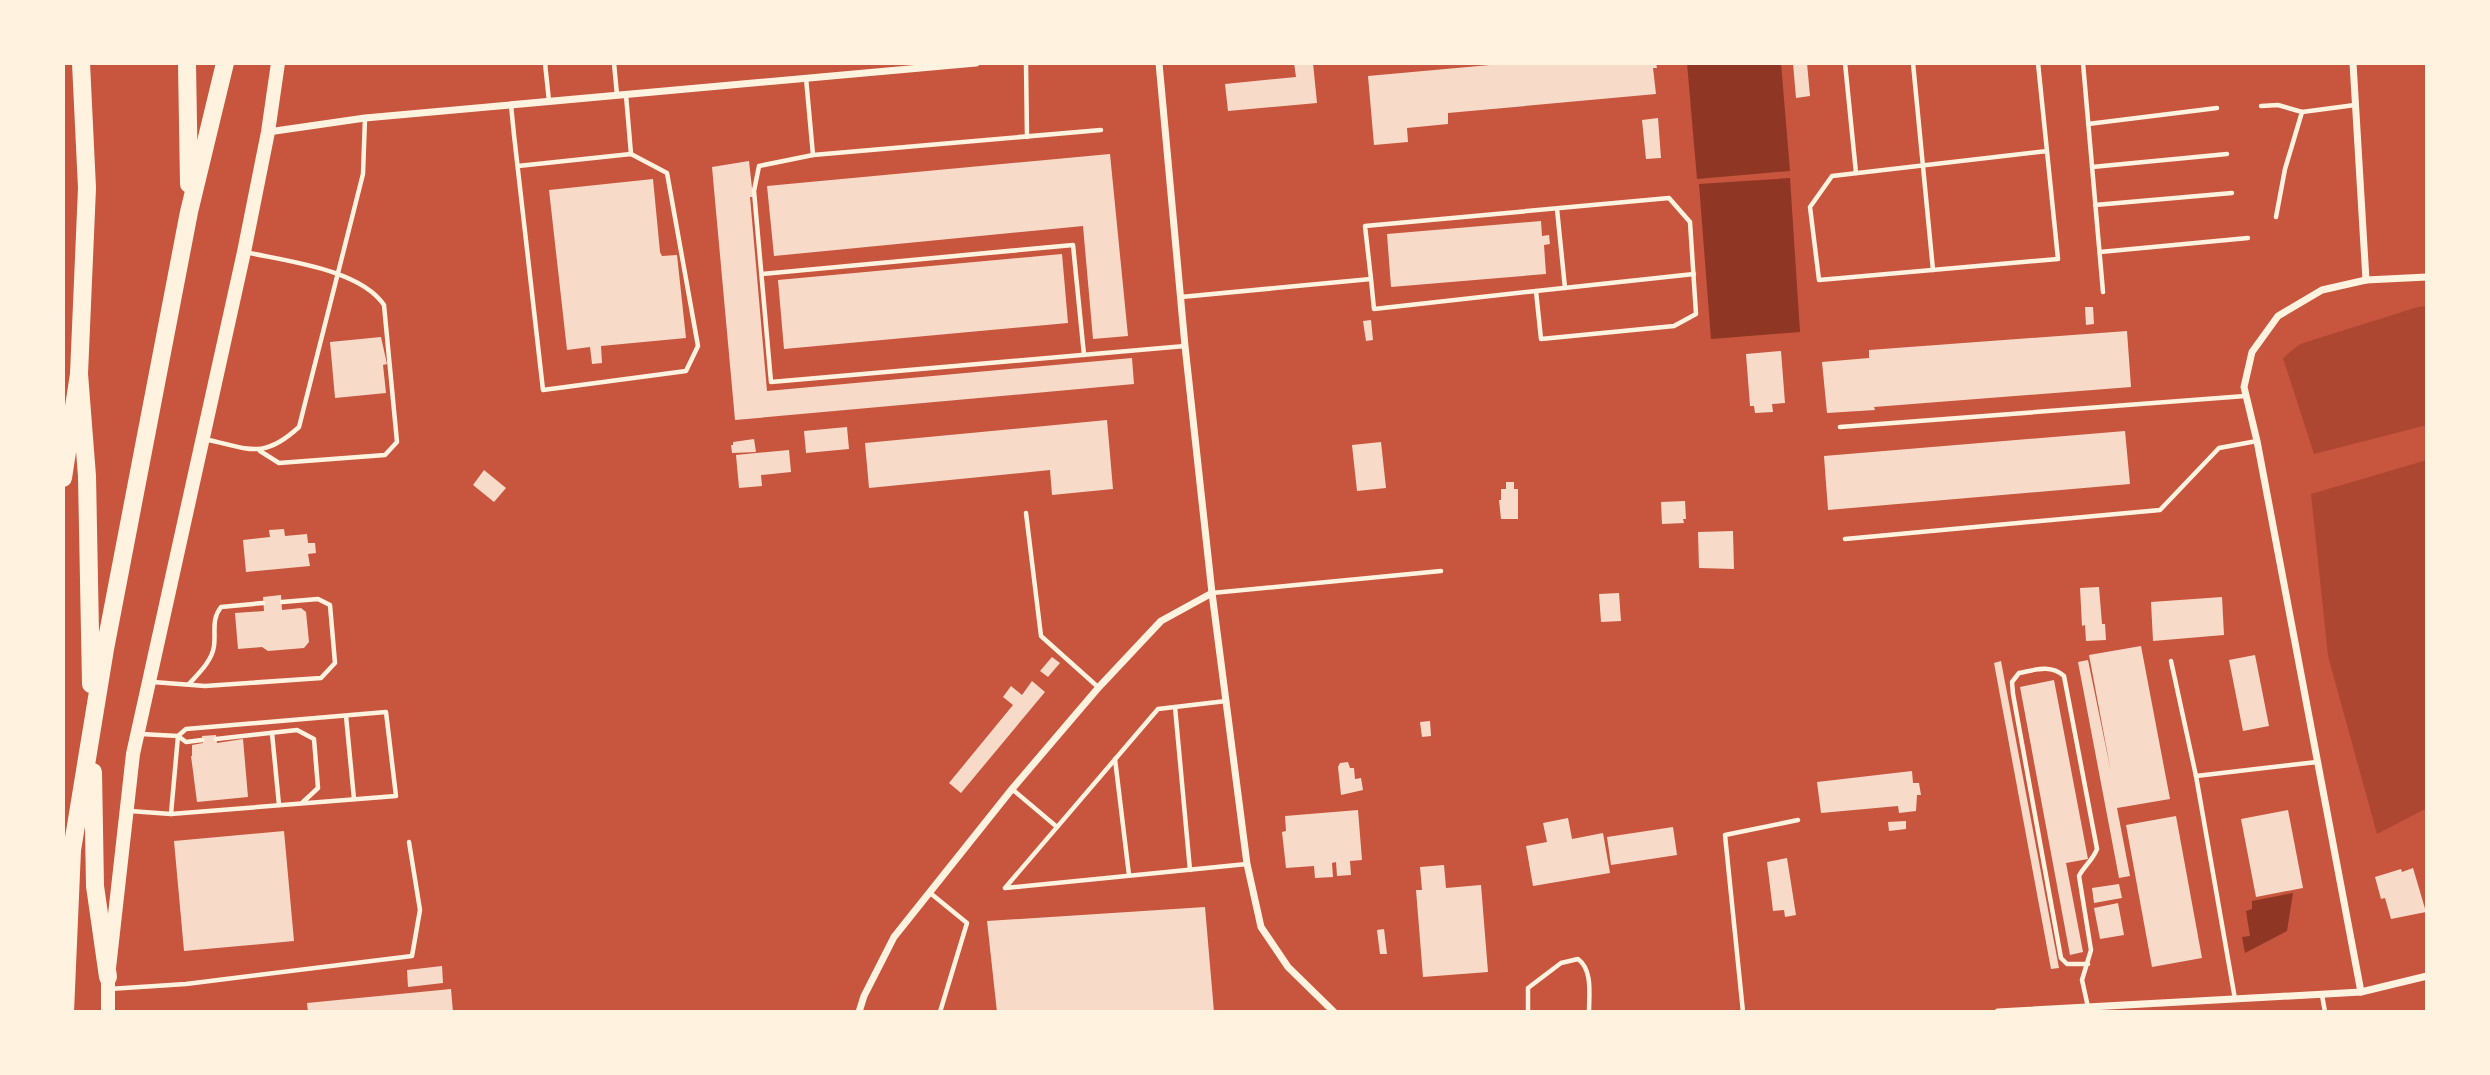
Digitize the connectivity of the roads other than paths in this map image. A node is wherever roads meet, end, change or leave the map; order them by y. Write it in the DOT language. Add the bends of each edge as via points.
graph roads {
  1 [pos="81,63"];
  2 [pos="187,63"];
  3 [pos="225,63"];
  4 [pos="278,63"];
  5 [pos="545,63"];
  6 [pos="614,63"];
  7 [pos="967,63"];
  8 [pos="976,63"];
  9 [pos="1026,63"];
  10 [pos="1159,63"];
  11 [pos="1845,63"];
  12 [pos="1913,63"];
  13 [pos="2038,63"];
  14 [pos="2083,63"];
  15 [pos="2353,63"];
  16 [pos="806,78"];
  17 [pos="626,94"];
  18 [pos="617,95"];
  19 [pos="549,101"];
  20 [pos="511,104"];
  21 [pos="2356,105"];
  22 [pos="2261,106"];
  23 [pos="2217,108"];
  24 [pos="2302,112"];
  25 [pos="365,118"];
  26 [pos="2088,124"];
  27 [pos="1101,131"];
  28 [pos="268,132"];
  29 [pos="1027,137"];
  30 [pos="2047,151"];
  31 [pos="631,154"];
  32 [pos="2227,154"];
  33 [pos="813,155"];
  34 [pos="1922,165"];
  35 [pos="518,166"];
  36 [pos="2092,167"];
  37 [pos="1856,173"];
  38 [pos="2232,193"];
  39 [pos="2095,205"];
  40 [pos="1557,209"];
  41 [pos="189,212"];
  42 [pos="2277,218"];
  43 [pos="2248,238"];
  44 [pos="244,252"];
  45 [pos="2099,252"];
  46 [pos="1933,270"];
  47 [pos="338,273"];
  48 [pos="762,274"];
  49 [pos="1694,274"];
  50 [pos="2427,277"];
  51 [pos="1371,279"];
  52 [pos="2366,280"];
  53 [pos="1565,288"];
  54 [pos="1536,291"];
  55 [pos="2103,292"];
  56 [pos="1181,297"];
  57 [pos="1185,346"];
  58 [pos="1084,355"];
  59 [pos="79,374"];
  60 [pos="2246,396"];
  61 [pos="1840,427"];
  62 [pos="203,439"];
  63 [pos="2258,441"];
  64 [pos="260,451"];
  65 [pos="63,478"];
  66 [pos="1026,513"];
  67 [pos="1845,539"];
  68 [pos="1441,570"];
  69 [pos="1212,593"];
  70 [pos="282,602"];
  71 [pos="263,603"];
  72 [pos="2171,661"];
  73 [pos="149,682"];
  74 [pos="189,685"];
  75 [pos="1099,687"];
  76 [pos="1227,701"];
  77 [pos="1175,707"];
  78 [pos="346,716"];
  79 [pos="137,733"];
  80 [pos="272,733"];
  81 [pos="178,736"];
  82 [pos="216,739"];
  83 [pos="202,740"];
  84 [pos="1115,759"];
  85 [pos="2318,762"];
  86 [pos="2196,776"];
  87 [pos="1012,789"];
  88 [pos="354,799"];
  89 [pos="302,803"];
  90 [pos="279,805"];
  91 [pos="126,811"];
  92 [pos="171,814"];
  93 [pos="1798,820"];
  94 [pos="1057,827"];
  95 [pos="409,842"];
  96 [pos="1247,864"];
  97 [pos="1190,870"];
  98 [pos="1129,875"];
  99 [pos="929,891"];
  100 [pos="2088,964"];
  101 [pos="2427,976"];
  102 [pos="108,983"];
  103 [pos="2361,992"];
  104 [pos="2322,995"];
  105 [pos="2235,999"];
  106 [pos="2088,1007"];
  107 [pos="2122,1009"];
  108 [pos="2012,1011"];
  109 [pos="65,1012"];
  110 [pos="108,1012"];
  111 [pos="859,1012"];
  112 [pos="940,1012"];
  113 [pos="1332,1012"];
  114 [pos="1528,1012"];
  115 [pos="1589,1012"];
  116 [pos="1742,1012"];
  117 [pos="1998,1012"];
  118 [pos="2325,1012"];
  1 -- 59 [label="highway" via="87,188"];
  2 -- 41 [label="highway"];
  3 -- 41 [label="highway"];
  4 -- 28 [label="main road"];
  5 -- 19 [label="lane"];
  6 -- 18 [label="lane"];
  7 -- 8 [label="street"];
  7 -- 16 [label="street"];
  9 -- 29 [label="lane"];
  10 -- 56 [label="street"];
  11 -- 37 [label="lane"];
  12 -- 34 [label="lane"];
  13 -- 30 [label="lane"];
  14 -- 26 [label="lane"];
  15 -- 21 [label="street"];
  16 -- 17 [label="street"];
  16 -- 33 [label="lane"];
  17 -- 18 [label="street"];
  17 -- 31 [label="lane"];
  18 -- 19 [label="street"];
  19 -- 20 [label="street"];
  20 -- 25 [label="street"];
  20 -- 35 [label="lane"];
  21 -- 24 [label="lane"];
  21 -- 52 [label="street"];
  22 -- 24 [label="lane"];
  23 -- 26 [label="lane"];
  24 -- 42 [label="lane"];
  25 -- 28 [label="street"];
  25 -- 47 [label="lane" via="363,174"];
  26 -- 36 [label="lane"];
  27 -- 29 [label="lane"];
  28 -- 44 [label="main road"];
  29 -- 33 [label="lane"];
  30 -- 34 [label="lane"];
  30 -- 46 [label="lane" via="2058,259"];
  31 -- 35 [label="lane"];
  31 -- 35 [label="lane" via="667,173 698,346 686,371 542,390"];
  32 -- 36 [label="lane"];
  33 -- 48 [label="lane" via="759,166 754,191"];
  34 -- 37 [label="lane"];
  34 -- 46 [label="lane"];
  36 -- 39 [label="lane"];
  37 -- 46 [label="lane" via="1832,176 1810,207 1819,281"];
  38 -- 39 [label="lane"];
  39 -- 45 [label="lane"];
  40 -- 49 [label="lane" via="1669,198 1690,222"];
  40 -- 51 [label="lane" via="1365,226"];
  40 -- 53 [label="lane"];
  41 -- 109 [label="highway" via="72,850"];
  43 -- 45 [label="lane"];
  44 -- 47 [label="lane"];
  44 -- 62 [label="main road"];
  45 -- 55 [label="lane"];
  47 -- 64 [label="lane" via="299,427 282,442"];
  47 -- 64 [label="lane" via="378,296 384,305 397,442 385,455 279,463"];
  48 -- 58 [label="lane" via="771,382"];
  48 -- 58 [label="lane" via="1073,244"];
  49 -- 53 [label="lane"];
  49 -- 54 [label="lane" via="1696,314 1674,326 1541,339"];
  50 -- 52 [label="street"];
  51 -- 54 [label="lane" via="1374,309"];
  51 -- 56 [label="lane"];
  52 -- 60 [label="street" via="2322,290 2278,316 2252,352"];
  53 -- 54 [label="lane"];
  56 -- 57 [label="street"];
  57 -- 58 [label="lane"];
  57 -- 69 [label="street"];
  59 -- 65 [label="highway"];
  59 -- 102 [label="highway" via="87,476 95,886"];
  60 -- 61 [label="lane"];
  60 -- 63 [label="street"];
  62 -- 64 [label="lane"];
  62 -- 73 [label="main road"];
  63 -- 67 [label="lane" via="2219,448 2160,510"];
  63 -- 85 [label="street"];
  66 -- 75 [label="lane" via="1041,636"];
  68 -- 69 [label="lane"];
  69 -- 75 [label="street" via="1161,621"];
  69 -- 76 [label="street"];
  70 -- 74 [label="lane" via="318,599 330,606 335,663 321,678"];
  71 -- 74 [label="lane" via="221,607 215,615 214,648"];
  72 -- 86 [label="lane"];
  73 -- 74 [label="lane"];
  73 -- 79 [label="main road"];
  75 -- 87 [label="street"];
  76 -- 77 [label="lane"];
  76 -- 96 [label="street"];
  77 -- 84 [label="lane" via="1158,709"];
  77 -- 97 [label="lane"];
  78 -- 81 [label="lane" via="186,729"];
  78 -- 88 [label="lane"];
  78 -- 88 [label="lane" via="386,712 396,796"];
  79 -- 81 [label="lane"];
  79 -- 91 [label="main road"];
  80 -- 82 [label="lane"];
  80 -- 89 [label="lane" via="297,730 314,739 318,788"];
  80 -- 90 [label="lane"];
  81 -- 83 [label="lane" via="186,742"];
  81 -- 92 [label="lane"];
  84 -- 94 [label="lane"];
  84 -- 98 [label="lane"];
  85 -- 86 [label="lane"];
  85 -- 103 [label="street"];
  86 -- 105 [label="lane"];
  87 -- 94 [label="lane"];
  87 -- 99 [label="street"];
  88 -- 89 [label="lane"];
  89 -- 90 [label="lane"];
  90 -- 92 [label="lane"];
  91 -- 92 [label="lane"];
  91 -- 102 [label="main road"];
  93 -- 116 [label="lane" via="1725,835"];
  94 -- 98 [label="lane" via="1004,888"];
  95 -- 102 [label="lane" via="419,910 412,956 186,985"];
  96 -- 97 [label="lane"];
  96 -- 113 [label="street" via="1261,927 1287,967"];
  97 -- 98 [label="lane"];
  99 -- 111 [label="street" via="894,937"];
  99 -- 112 [label="lane" via="967,923"];
  100 -- 100 [label="lane" via="2091,950 2079,876 2097,849 2064,676 2048,668 2019,673 2012,682 2013,694 2061,958 2067,964"];
  100 -- 106 [label="lane" via="2082,980"];
  101 -- 103 [label="street"];
  102 -- 110 [label="main road"];
  103 -- 104 [label="street"];
  104 -- 105 [label="street"];
  104 -- 118 [label="lane"];
  105 -- 107 [label="street"];
  106 -- 107 [label="street"];
  106 -- 108 [label="street"];
  108 -- 117 [label="street"];
  114 -- 115 [label="lane" via="1528,988 1561,963 1578,959 1585,964 1588,977"];
}
